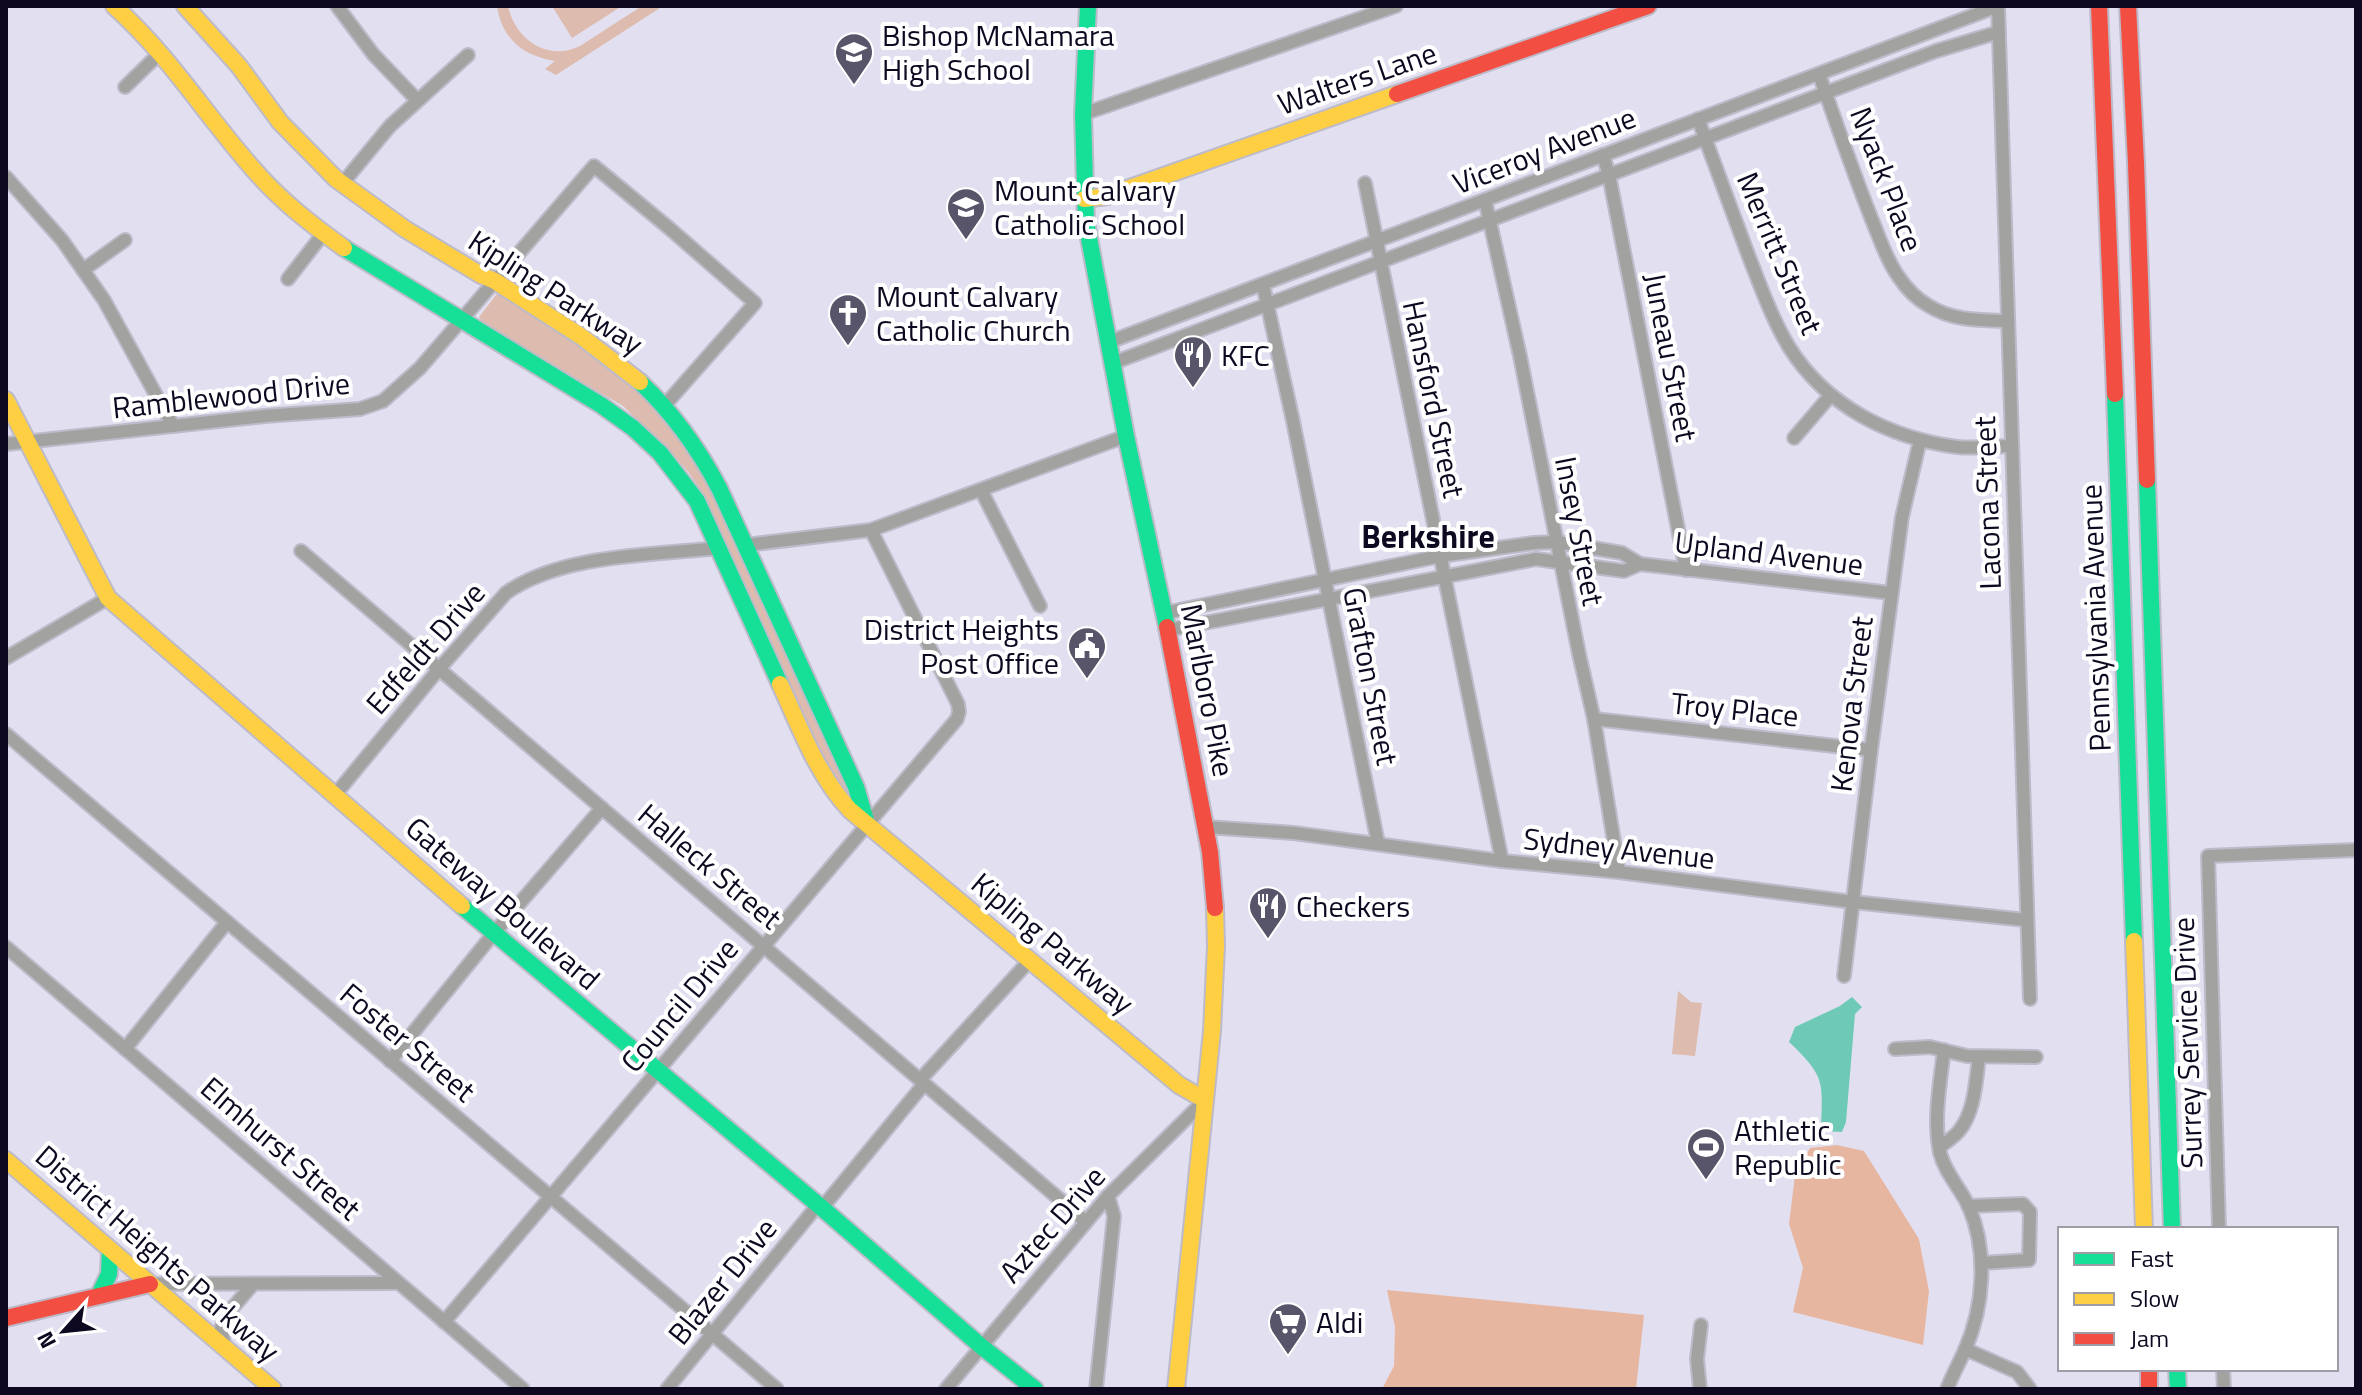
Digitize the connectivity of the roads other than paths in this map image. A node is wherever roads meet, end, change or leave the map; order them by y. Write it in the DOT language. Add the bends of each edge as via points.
graph roads {
  1 [pos="114,6"];
  2 [pos="185,6"];
  3 [pos="337,6"];
  4 [pos="1088,6"];
  5 [pos="1396,6"];
  6 [pos="1648,6"];
  7 [pos="1998,6"];
  8 [pos="2099,6"];
  9 [pos="2128,6"];
  10 [pos="1999,32"];
  11 [pos="161,52"];
  12 [pos="468,55"];
  13 [pos="1819,74"];
  14 [pos="125,87"];
  15 [pos="1825,93"];
  16 [pos="417,100"];
  17 [pos="1083,114"];
  18 [pos="1698,119"];
  19 [pos="1706,139"];
  20 [pos="1603,155"];
  21 [pos="1609,175"];
  22 [pos="6,177"];
  23 [pos="1365,183"];
  24 [pos="342,184"];
  25 [pos="1084,199"];
  26 [pos="1485,200"];
  27 [pos="1491,221"];
  28 [pos="323,234"];
  29 [pos="125,240"];
  30 [pos="1375,241"];
  31 [pos="1379,261"];
  32 [pos="83,270"];
  33 [pos="288,279"];
  34 [pos="495,281"];
  35 [pos="1263,285"];
  36 [pos="1267,304"];
  37 [pos="462,320"];
  38 [pos="2007,321"];
  39 [pos="1109,342"];
  40 [pos="1113,363"];
  41 [pos="1830,396"];
  42 [pos="6,400"];
  43 [pos="664,406"];
  44 [pos="173,426"];
  45 [pos="1126,436"];
  46 [pos="1794,438"];
  47 [pos="1920,440"];
  48 [pos="28,442"];
  49 [pos="6,444"];
  50 [pos="2012,446"];
  51 [pos="981,490"];
  52 [pos="871,530"];
  53 [pos="1557,542"];
  54 [pos="746,545"];
  55 [pos="719,548"];
  56 [pos="301,551"];
  57 [pos="1440,556"];
  58 [pos="1562,564"];
  59 [pos="1640,564"];
  60 [pos="1686,570"];
  61 [pos="1444,576"];
  62 [pos="1325,580"];
  63 [pos="1891,593"];
  64 [pos="108,598"];
  65 [pos="1329,598"];
  66 [pos="1040,606"];
  67 [pos="1167,621"];
  68 [pos="6,658"];
  69 [pos="439,669"];
  70 [pos="1594,719"];
  71 [pos="6,734"];
  72 [pos="1871,750"];
  73 [pos="335,795"];
  74 [pos="602,808"];
  75 [pos="867,824"];
  76 [pos="1206,827"];
  77 [pos="1378,843"];
  78 [pos="2356,850"];
  79 [pos="1502,861"];
  80 [pos="1619,872"];
  81 [pos="1853,902"];
  82 [pos="2026,920"];
  83 [pos="227,922"];
  84 [pos="494,933"];
  85 [pos="763,946"];
  86 [pos="6,947"];
  87 [pos="1030,960"];
  88 [pos="1844,976"];
  89 [pos="2030,999"];
  90 [pos="125,1049"];
  91 [pos="1895,1049"];
  92 [pos="1944,1050"];
  93 [pos="1979,1057"];
  94 [pos="2036,1057"];
  95 [pos="390,1061"];
  96 [pos="657,1071"];
  97 [pos="922,1082"];
  98 [pos="1205,1100"];
  99 [pos="1940,1147"];
  100 [pos="6,1160"];
  101 [pos="1108,1196"];
  102 [pos="550,1197"];
  103 [pos="1968,1206"];
  104 [pos="820,1207"];
  105 [pos="1085,1221"];
  106 [pos="2144,1227"];
  107 [pos="2172,1227"];
  108 [pos="2219,1227"];
  109 [pos="110,1250"];
  110 [pos="1982,1263"];
  111 [pos="397,1283"];
  112 [pos="150,1284"];
  113 [pos="253,1284"];
  114 [pos="99,1295"];
  115 [pos="6,1318"];
  116 [pos="444,1322"];
  117 [pos="1701,1325"];
  118 [pos="713,1333"];
  119 [pos="982,1347"];
  120 [pos="225,1348"];
  121 [pos="1965,1349"];
  122 [pos="273,1389"];
  123 [pos="523,1389"];
  124 [pos="667,1389"];
  125 [pos="777,1389"];
  126 [pos="946,1389"];
  127 [pos="1035,1389"];
  128 [pos="1096,1389"];
  129 [pos="1176,1389"];
  130 [pos="1700,1389"];
  131 [pos="1947,1389"];
  132 [pos="2030,1389"];
  1 -- 11 [label="main road, Kipling Parkway"];
  2 -- 24 [label="main road, Kipling Parkway" via="280,122"];
  3 -- 16 [label="street"];
  4 -- 17 [label="main road, Marlboro Pike"];
  5 -- 17 [label="street"];
  6 -- 25 [label="main road, Walters Lane" via="1107,196"];
  7 -- 10 [label="street, Lacona Street"];
  7 -- 13 [label="street, Viceroy Avenue"];
  8 -- 106 [label="main road, Pennsylvania Avenue"];
  9 -- 107 [label="main road, Pennsylvania Avenue"];
  10 -- 15 [label="street, Viceroy Avenue"];
  10 -- 38 [label="street, Lacona Street"];
  11 -- 14 [label="street"];
  11 -- 28 [label="main road, Kipling Parkway" via="268,186"];
  12 -- 16 [label="street"];
  13 -- 15 [label="street, Nyack Place"];
  13 -- 18 [label="street, Viceroy Avenue"];
  15 -- 19 [label="street, Viceroy Avenue"];
  15 -- 38 [label="street, Nyack Place" via="1885,251 1910,292 1951,316"];
  16 -- 24 [label="street"];
  17 -- 25 [label="main road, Marlboro Pike"];
  18 -- 19 [label="street, Merritt Street"];
  18 -- 20 [label="street, Viceroy Avenue"];
  19 -- 21 [label="street, Viceroy Avenue"];
  19 -- 41 [label="street, Merritt Street" via="1780,330"];
  20 -- 21 [label="street, Juneau Street"];
  20 -- 26 [label="street, Viceroy Avenue"];
  21 -- 27 [label="street, Viceroy Avenue"];
  21 -- 60 [label="street, Juneau Street"];
  22 -- 32 [label="street"];
  23 -- 30 [label="street, Hansford Street"];
  24 -- 34 [label="main road, Kipling Parkway" via="405,229"];
  25 -- 39 [label="main road, Marlboro Pike"];
  26 -- 27 [label="street, Insey Street"];
  26 -- 30 [label="street, Viceroy Avenue"];
  27 -- 31 [label="street, Viceroy Avenue"];
  27 -- 53 [label="street, Insey Street"];
  28 -- 33 [label="street"];
  28 -- 37 [label="main road, Kipling Parkway"];
  29 -- 32 [label="street"];
  30 -- 31 [label="street, Hansford Street"];
  30 -- 35 [label="street, Viceroy Avenue"];
  31 -- 36 [label="street, Viceroy Avenue"];
  31 -- 57 [label="street, Hansford Street"];
  32 -- 44 [label="street"];
  34 -- 37 [label="street, Ramblewood Drive"];
  34 -- 43 [label="main road, Kipling Parkway" via="593,342"];
  34 -- 43 [label="street, Ramblewood Drive" via="594,166 755,303"];
  35 -- 36 [label="street, Grafton Street"];
  35 -- 39 [label="street, Viceroy Avenue"];
  36 -- 40 [label="street, Viceroy Avenue"];
  36 -- 62 [label="street, Grafton Street"];
  37 -- 44 [label="street, Ramblewood Drive" via="401,387 376,405"];
  37 -- 55 [label="main road, Kipling Parkway" via="621,417 646,438 683,479"];
  38 -- 50 [label="street, Lacona Street"];
  39 -- 40 [label="main road, Marlboro Pike"];
  40 -- 45 [label="main road, Marlboro Pike"];
  41 -- 46 [label="street"];
  41 -- 47 [label="street, Merritt Street" via="1888,429"];
  42 -- 48 [label="main road, Gateway Boulevard"];
  43 -- 54 [label="main road, Kipling Parkway" via="702,457"];
  44 -- 48 [label="street, Ramblewood Drive"];
  45 -- 51 [label="street"];
  45 -- 67 [label="main road, Marlboro Pike"];
  47 -- 50 [label="street, Merritt Street" via="1960,447"];
  47 -- 63 [label="street, Kenova Street"];
  48 -- 49 [label="street, Ramblewood Drive"];
  48 -- 64 [label="main road, Gateway Boulevard"];
  50 -- 82 [label="street, Lacona Street"];
  51 -- 52 [label="street"];
  51 -- 66 [label="street"];
  52 -- 54 [label="street"];
  52 -- 75 [label="street, Council Drive" via="959,712"];
  53 -- 57 [label="street, Upland Avenue"];
  53 -- 58 [label="street, Insey Street"];
  53 -- 59 [label="street, Upland Avenue" via="1622,553"];
  54 -- 75 [label="main road, Kipling Parkway" via="856,787"];
  55 -- 69 [label="street, Edfeldt Drive" via="582,562 552,570 506,593"];
  55 -- 75 [label="main road, Kipling Parkway" via="824,776"];
  56 -- 69 [label="street, Halleck Street"];
  57 -- 61 [label="street, Hansford Street"];
  57 -- 62 [label="street, Upland Avenue"];
  58 -- 59 [label="street, Upland Avenue" via="1624,571"];
  58 -- 61 [label="street, Upland Avenue" via="1536,559"];
  58 -- 70 [label="street, Insey Street"];
  59 -- 60 [label="street, Upland Avenue"];
  60 -- 63 [label="street, Upland Avenue"];
  61 -- 65 [label="street, Upland Avenue"];
  61 -- 79 [label="street, Hansford Street"];
  62 -- 65 [label="street, Grafton Street"];
  62 -- 67 [label="street, Upland Avenue"];
  63 -- 72 [label="street, Kenova Street"];
  64 -- 68 [label="street"];
  64 -- 73 [label="main road, Gateway Boulevard"];
  65 -- 67 [label="street, Upland Avenue"];
  65 -- 77 [label="street, Grafton Street"];
  67 -- 76 [label="main road, Marlboro Pike"];
  69 -- 73 [label="street, Edfeldt Drive"];
  69 -- 74 [label="street, Halleck Street"];
  70 -- 72 [label="street, Troy Place"];
  70 -- 80 [label="street, Insey Street"];
  71 -- 83 [label="street, Foster Street"];
  72 -- 81 [label="street, Kenova Street"];
  73 -- 84 [label="main road, Gateway Boulevard"];
  74 -- 84 [label="street"];
  74 -- 85 [label="street, Halleck Street"];
  75 -- 85 [label="street, Council Drive"];
  75 -- 87 [label="main road, Kipling Parkway"];
  76 -- 77 [label="street, Sydney Avenue"];
  76 -- 98 [label="main road, Marlboro Pike" via="1216,977"];
  77 -- 79 [label="street, Sydney Avenue"];
  78 -- 108 [label="street, Surrey Service Drive" via="2208,856"];
  79 -- 80 [label="street, Sydney Avenue"];
  80 -- 81 [label="street, Sydney Avenue"];
  81 -- 82 [label="street, Sydney Avenue"];
  81 -- 88 [label="street, Kenova Street"];
  82 -- 89 [label="street, Lacona Street"];
  83 -- 90 [label="street"];
  83 -- 95 [label="street, Foster Street"];
  84 -- 95 [label="street"];
  84 -- 96 [label="main road, Gateway Boulevard"];
  85 -- 96 [label="street, Council Drive"];
  85 -- 97 [label="street, Halleck Street"];
  86 -- 90 [label="street, Elmhurst Street"];
  87 -- 97 [label="street, Blazer Drive"];
  87 -- 98 [label="main road, Kipling Parkway" via="1179,1085"];
  90 -- 111 [label="street, Elmhurst Street"];
  91 -- 92 [label="street"];
  92 -- 93 [label="street"];
  92 -- 99 [label="street" via="1937,1118"];
  93 -- 94 [label="street"];
  93 -- 99 [label="street" via="1965,1120"];
  95 -- 102 [label="street, Foster Street"];
  96 -- 102 [label="street, Council Drive"];
  96 -- 104 [label="main road, Gateway Boulevard"];
  97 -- 104 [label="street, Blazer Drive"];
  97 -- 105 [label="street, Halleck Street"];
  98 -- 101 [label="street, Aztec Drive"];
  98 -- 129 [label="main road, Marlboro Pike"];
  99 -- 103 [label="street"];
  100 -- 109 [label="main road, District Heights Parkway"];
  101 -- 105 [label="street, Aztec Drive"];
  101 -- 128 [label="street" via="1114,1216"];
  102 -- 116 [label="street, Council Drive"];
  102 -- 118 [label="street, Foster Street"];
  103 -- 110 [label="street"];
  103 -- 110 [label="street" via="2023,1204 2030,1212 2029,1260"];
  104 -- 118 [label="street, Blazer Drive"];
  104 -- 119 [label="main road, Gateway Boulevard"];
  105 -- 119 [label="street, Aztec Drive"];
  109 -- 112 [label="main road, District Heights Parkway"];
  109 -- 114 [label="main road" via="107,1283"];
  110 -- 121 [label="street" via="1977,1311"];
  111 -- 113 [label="street"];
  111 -- 116 [label="street, Elmhurst Street"];
  112 -- 113 [label="street"];
  112 -- 114 [label="main road"];
  112 -- 120 [label="main road, District Heights Parkway"];
  113 -- 120 [label="street" via="221,1328"];
  114 -- 115 [label="main road"];
  116 -- 123 [label="street, Elmhurst Street"];
  117 -- 130 [label="street"];
  118 -- 124 [label="street, Blazer Drive"];
  118 -- 125 [label="street, Foster Street"];
  119 -- 126 [label="street, Aztec Drive"];
  119 -- 127 [label="main road, Gateway Boulevard"];
  120 -- 122 [label="main road, District Heights Parkway"];
  121 -- 131 [label="street"];
  121 -- 132 [label="street" via="2017,1372"];
}
